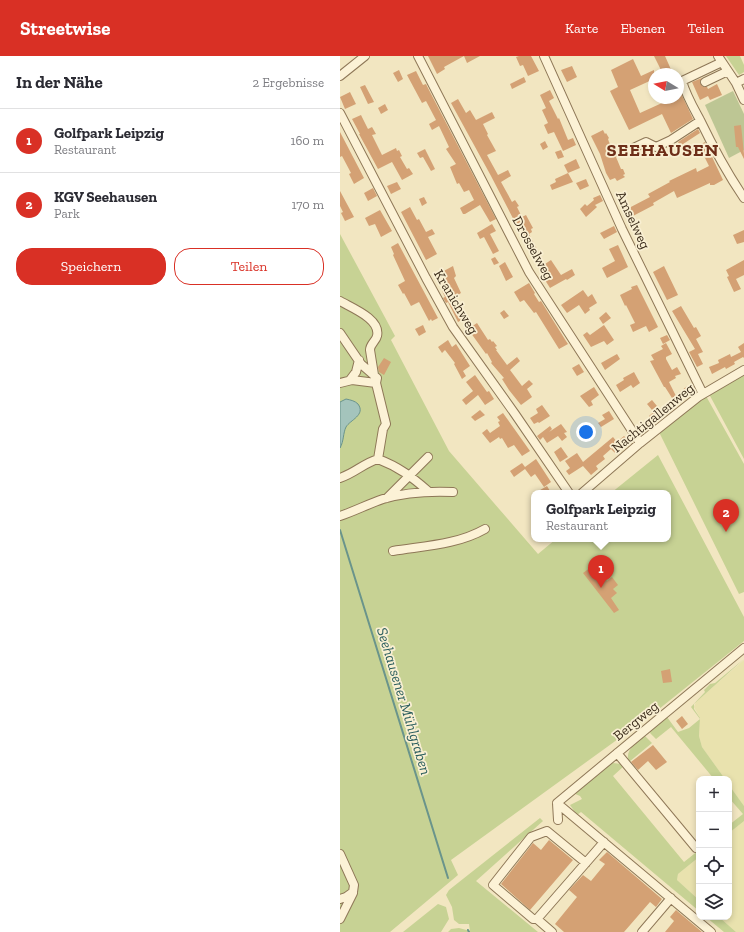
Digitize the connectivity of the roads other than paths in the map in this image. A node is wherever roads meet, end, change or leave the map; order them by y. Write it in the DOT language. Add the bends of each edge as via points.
graph roads {
  1 [pos="365,56"];
  2 [pos="418,56"];
  3 [pos="544,56"];
  4 [pos="720,59"];
  5 [pos="728,71"];
  6 [pos="340,76"];
  7 [pos="744,79"];
  8 [pos="705,82"];
  9 [pos="736,83"];
  10 [pos="744,100"];
  11 [pos="340,113"];
  12 [pos="700,121"];
  13 [pos="629,150"];
  14 [pos="744,198"];
  15 [pos="340,301"];
  16 [pos="341,335"];
  17 [pos="359,360"];
  18 [pos="744,370"];
  19 [pos="375,379"];
  20 [pos="350,380"];
  21 [pos="340,383"];
  22 [pos="703,394"];
  23 [pos="640,443"];
  24 [pos="428,457"];
  25 [pos="378,459"];
  26 [pos="410,476"];
  27 [pos="340,478"];
  28 [pos="567,490"];
  29 [pos="585,490"];
  30 [pos="428,491"];
  31 [pos="453,492"];
  32 [pos="386,498"];
  33 [pos="340,516"];
  34 [pos="485,529"];
  35 [pos="393,551"];
  36 [pos="744,648"];
  37 [pos="617,753"];
  38 [pos="557,803"];
  39 [pos="558,820"];
  40 [pos="604,842"];
  41 [pos="696,848"];
  42 [pos="340,854"];
  43 [pos="586,863"];
  44 [pos="353,892"];
  45 [pos="340,898"];
  46 [pos="671,898"];
  47 [pos="340,919"];
  48 [pos="537,919"];
  49 [pos="552,932"];
  50 [pos="642,932"];
  51 [pos="711,932"];
  1 -- 6 [label="street"];
  2 -- 23 [label="street, Drosselweg" via="529,272"];
  3 -- 22 [label="street, Amselweg" via="622,229"];
  4 -- 5 [label="street"];
  4 -- 12 [label="street" via="682,81"];
  5 -- 8 [label="street"];
  5 -- 9 [label="street"];
  7 -- 9 [label="street"];
  9 -- 10 [label="street"];
  11 -- 28 [label="street, Kranichweg" via="453,327"];
  12 -- 13 [label="street" via="661,145 656,147 646,142"];
  12 -- 14 [label="street" via="727,173"];
  15 -- 19 [label="street" via="371,319 377,326 377,337 370,346"];
  16 -- 17 [label="street"];
  17 -- 19 [label="street"];
  17 -- 20 [label="street" via="356,372"];
  18 -- 22 [label="street, Nachtigallenweg"];
  19 -- 20 [label="street"];
  19 -- 25 [label="street" via="386,424"];
  20 -- 21 [label="street"];
  22 -- 23 [label="street, Nachtigallenweg"];
  23 -- 29 [label="street, Nachtigallenweg"];
  24 -- 26 [label="street"];
  25 -- 26 [label="street" via="394,465"];
  25 -- 27 [label="street"];
  26 -- 30 [label="street"];
  26 -- 32 [label="street"];
  30 -- 31 [label="street"];
  30 -- 32 [label="street"];
  32 -- 33 [label="street"];
  34 -- 35 [label="street" via="437,545"];
  36 -- 37 [label="street, Bergweg"];
  37 -- 38 [label="street, Bergweg"];
  37 -- 41 [label="street"];
  38 -- 39 [label="street"];
  38 -- 40 [label="street"];
  40 -- 43 [label="street"];
  40 -- 46 [label="street"];
  42 -- 44 [label="street" via="354,885"];
  43 -- 48 [label="street"];
  43 -- 48 [label="street" via="547,831 531,837 493,885 533,919"];
  44 -- 45 [label="street"];
  44 -- 47 [label="street"];
  46 -- 50 [label="street"];
  46 -- 51 [label="street"];
  48 -- 49 [label="street"];
}
